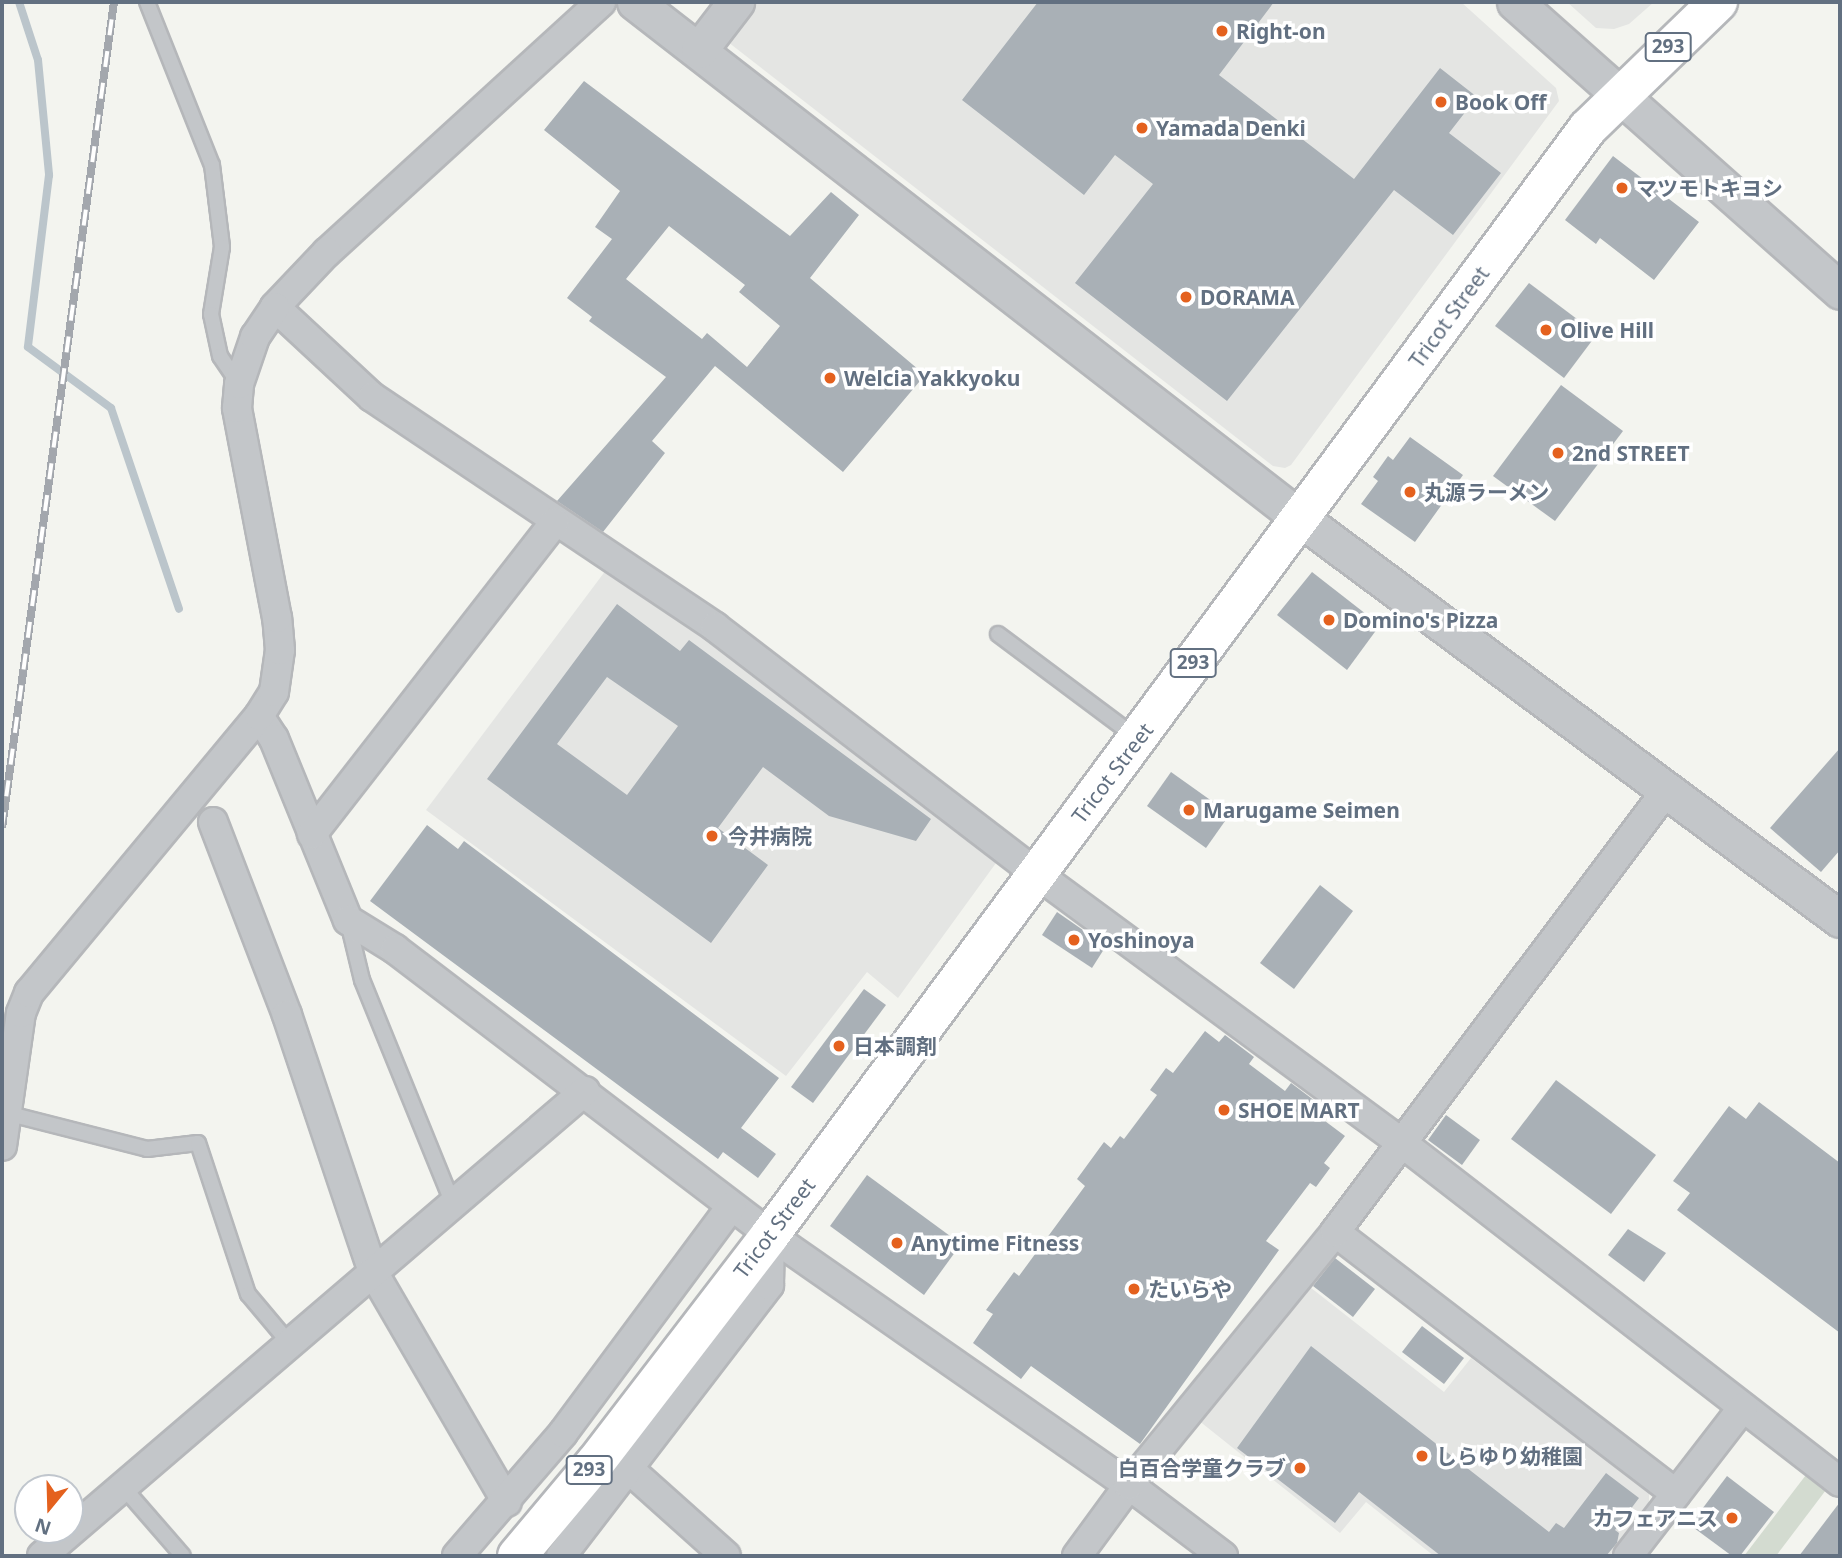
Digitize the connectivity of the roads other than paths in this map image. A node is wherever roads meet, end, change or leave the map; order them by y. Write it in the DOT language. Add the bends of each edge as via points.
graph roads {
  1 [pos="147,2"];
  2 [pos="601,2"];
  3 [pos="635,2"];
  4 [pos="736,2"];
  5 [pos="1515,2"];
  6 [pos="1718,2"];
  7 [pos="699,50"];
  8 [pos="1620,94"];
  9 [pos="1840,291"];
  10 [pos="275,307"];
  11 [pos="239,384"];
  12 [pos="1301,519"];
  13 [pos="555,522"];
  14 [pos="998,634"];
  15 [pos="259,716"];
  16 [pos="1138,738"];
  17 [pos="1667,791"];
  18 [pos="213,822"];
  19 [pos="312,834"];
  20 [pos="1037,874"];
  21 [pos="1840,919"];
  22 [pos="348,920"];
  23 [pos="585,1091"];
  24 [pos="6,1113"];
  25 [pos="1402,1143"];
  26 [pos="2,1146"];
  27 [pos="453,1204"];
  28 [pos="731,1207"];
  29 [pos="1335,1232"];
  30 [pos="769,1235"];
  31 [pos="373,1272"];
  32 [pos="290,1344"];
  33 [pos="1743,1407"];
  34 [pos="631,1471"];
  35 [pos="1840,1482"];
  36 [pos="1129,1485"];
  37 [pos="122,1487"];
  38 [pos="1676,1494"];
  39 [pos="507,1502"];
  40 [pos="42,1556"];
  41 [pos="183,1556"];
  42 [pos="457,1556"];
  43 [pos="517,1556"];
  44 [pos="561,1556"];
  45 [pos="726,1556"];
  46 [pos="1077,1556"];
  47 [pos="1223,1556"];
  48 [pos="1628,1556"];
  1 -- 11 [label="lane" via="212,165 222,247 211,314 220,356"];
  2 -- 10 [label="street" via="327,252"];
  3 -- 7 [label="street"];
  4 -- 7 [label="street"];
  5 -- 8 [label="street"];
  6 -- 8 [label="highway, Tricot Street / 293"];
  7 -- 12 [label="street"];
  8 -- 9 [label="street"];
  8 -- 12 [label="highway, Tricot Street / 293" via="1588,128"];
  10 -- 11 [label="street" via="254,337"];
  10 -- 13 [label="street" via="372,397"];
  11 -- 15 [label="street" via="242,443 280,650 274,692"];
  12 -- 16 [label="highway, Tricot Street / 293"];
  12 -- 17 [label="street"];
  13 -- 19 [label="street"];
  13 -- 20 [label="street" via="715,627"];
  14 -- 16 [label="lane"];
  15 -- 19 [label="street" via="274,739"];
  15 -- 24 [label="street" via="29,993 21,1013"];
  16 -- 20 [label="highway, Tricot Street / 293"];
  17 -- 21 [label="street"];
  17 -- 25 [label="street"];
  18 -- 31 [label="street" via="287,1015"];
  19 -- 22 [label="street"];
  20 -- 25 [label="street"];
  20 -- 30 [label="highway, Tricot Street / 293"];
  22 -- 23 [label="street" via="396,949"];
  22 -- 27 [label="lane" via="362,980"];
  23 -- 27 [label="street"];
  23 -- 28 [label="street"];
  24 -- 26 [label="street"];
  24 -- 32 [label="lane" via="147,1149 198,1143 248,1294"];
  25 -- 29 [label="street"];
  25 -- 33 [label="street"];
  27 -- 31 [label="street"];
  28 -- 30 [label="street"];
  28 -- 39 [label="street"];
  29 -- 36 [label="street"];
  29 -- 38 [label="street"];
  30 -- 34 [label="street" via="769,1285"];
  30 -- 36 [label="street"];
  30 -- 43 [label="highway, Tricot Street / 293" via="596,1462"];
  31 -- 32 [label="street"];
  31 -- 39 [label="street"];
  32 -- 37 [label="street"];
  33 -- 35 [label="street"];
  33 -- 38 [label="street"];
  34 -- 44 [label="street"];
  34 -- 45 [label="street"];
  36 -- 46 [label="street"];
  36 -- 47 [label="street"];
  37 -- 40 [label="street"];
  37 -- 41 [label="lane"];
  38 -- 48 [label="street"];
  39 -- 42 [label="street"];
}
